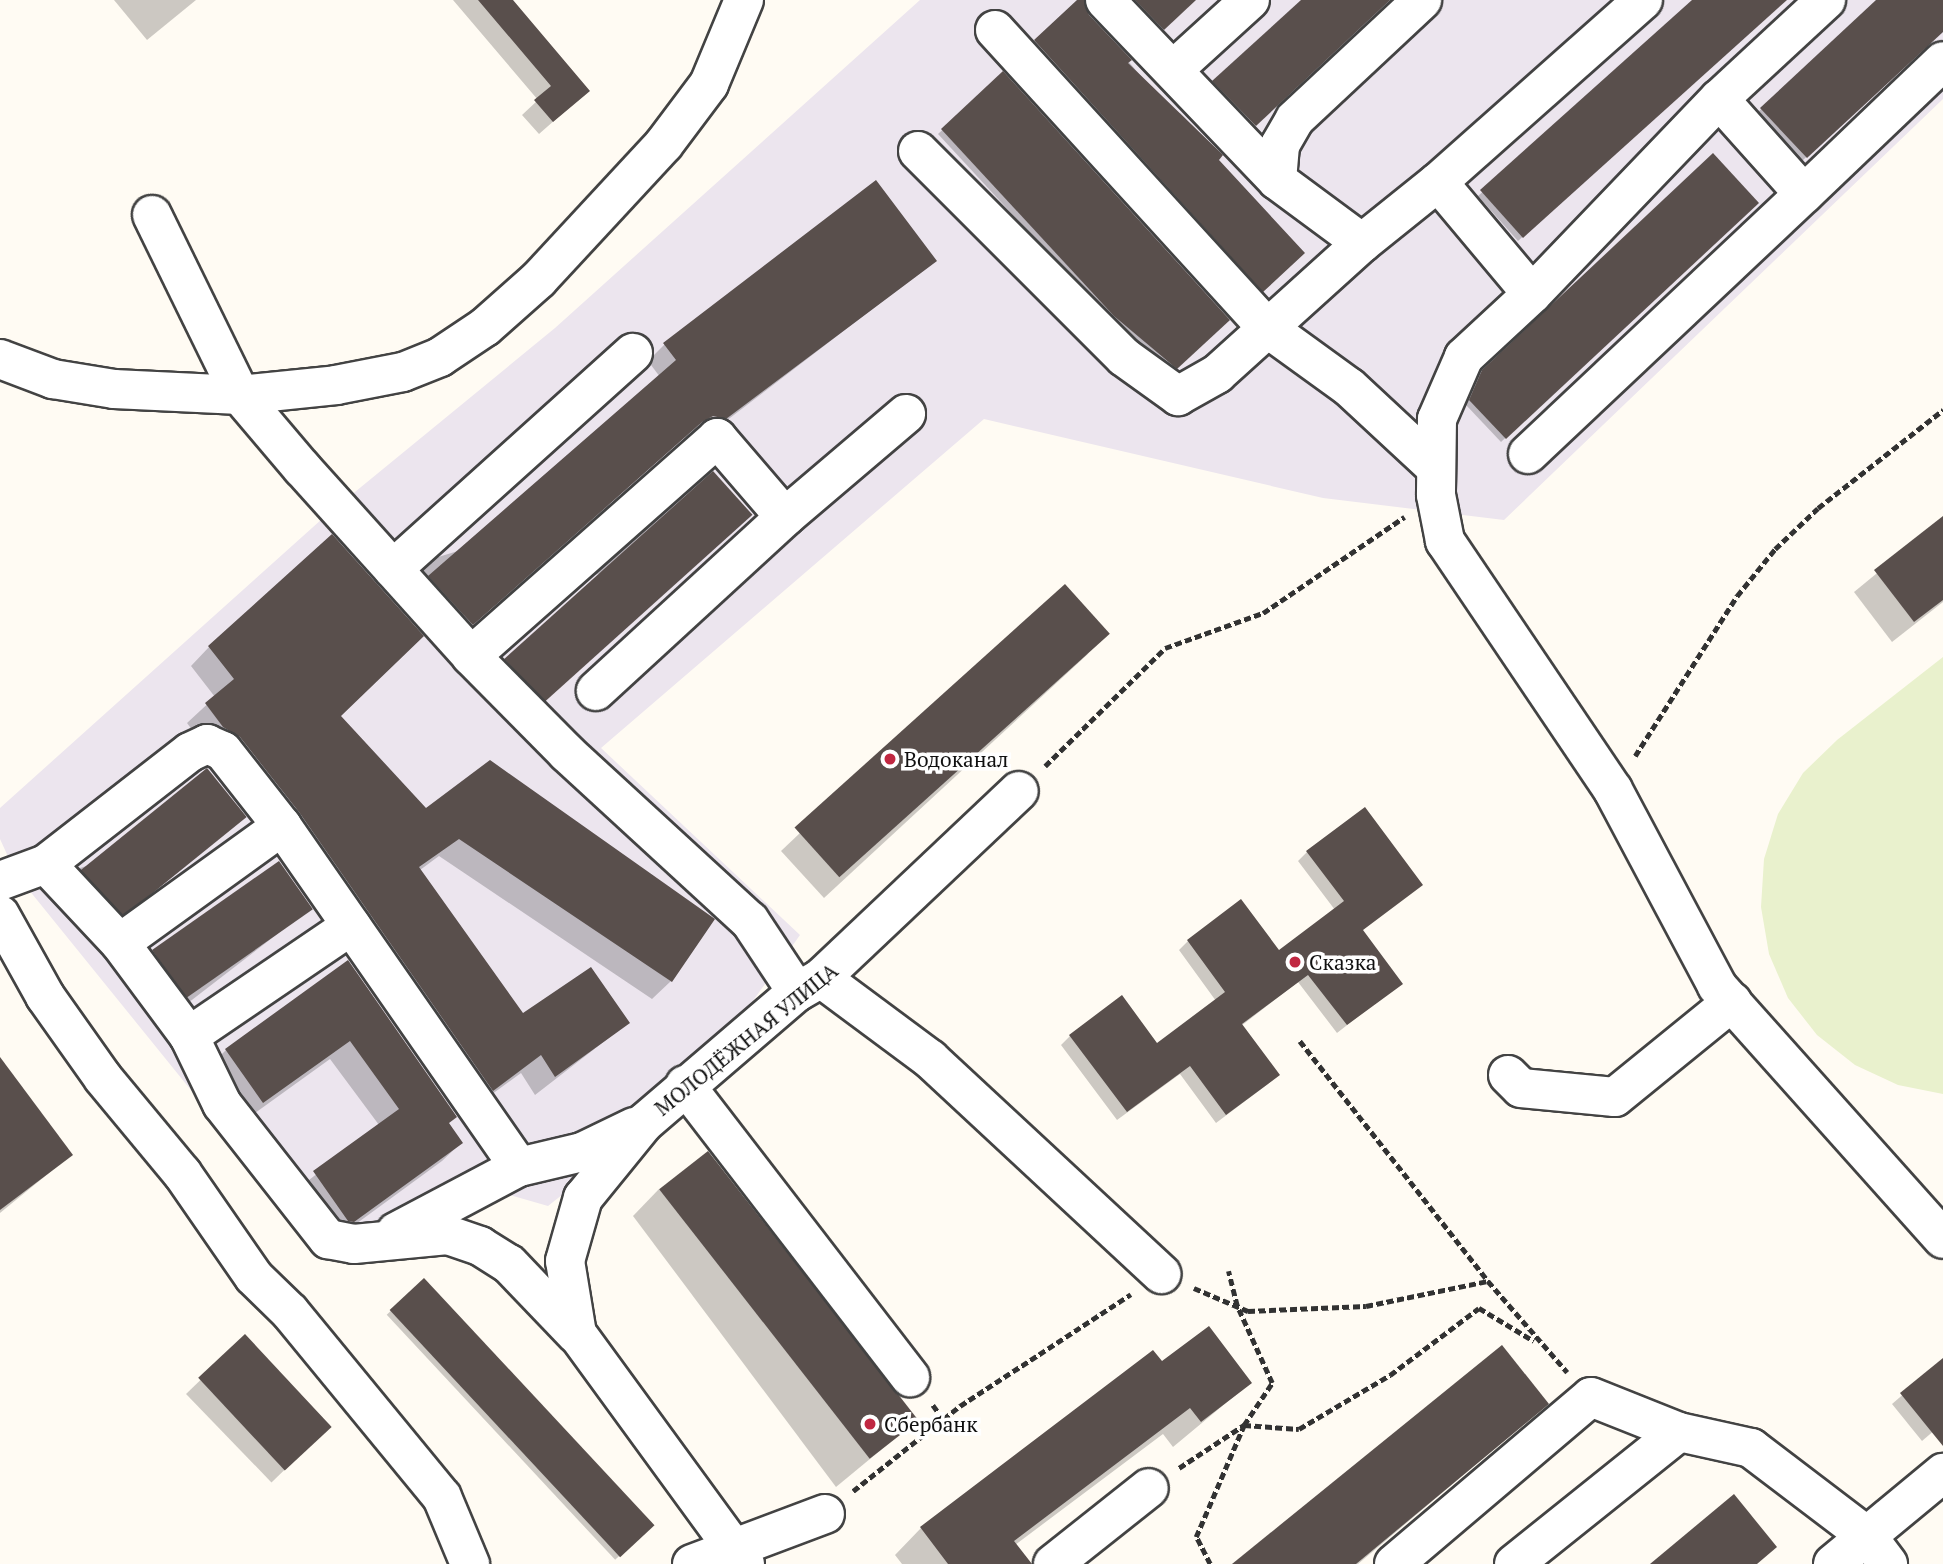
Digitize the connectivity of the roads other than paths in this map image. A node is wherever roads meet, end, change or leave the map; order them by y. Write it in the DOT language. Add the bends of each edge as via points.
graph roads {
  1 [pos="744,0"];
  2 [pos="1105,0"];
  3 [pos="1250,0"];
  4 [pos="1422,0"];
  5 [pos="1643,0"];
  6 [pos="1826,0"];
  7 [pos="995,30"];
  8 [pos="1943,61"];
  9 [pos="1173,70"];
  10 [pos="1719,99"];
  11 [pos="918,151"];
  12 [pos="1277,180"];
  13 [pos="1438,182"];
  14 [pos="1804,194"];
  15 [pos="152,215"];
  16 [pos="1362,243"];
  17 [pos="1532,294"];
  18 [pos="1266,327"];
  19 [pos="633,353"];
  20 [pos="0,359"];
  21 [pos="240,395"];
  22 [pos="906,414"];
  23 [pos="1528,454"];
  24 [pos="1436,481"];
  25 [pos="785,517"];
  26 [pos="393,569"];
  27 [pos="471,656"];
  28 [pos="596,691"];
  29 [pos="1019,791"];
  30 [pos="282,826"];
  31 [pos="46,863"];
  32 [pos="0,881"];
  33 [pos="0,915"];
  34 [pos="351,926"];
  35 [pos="120,943"];
  36 [pos="809,985"];
  37 [pos="1732,1002"];
  38 [pos="189,1036"];
  39 [pos="1508,1075"];
  40 [pos="685,1085"];
  41 [pos="644,1123"];
  42 [pos="519,1167"];
  43 [pos="384,1238"];
  44 [pos="1943,1239"];
  45 [pos="1161,1274"];
  46 [pos="577,1334"];
  47 [pos="910,1377"];
  48 [pos="1679,1432"];
  49 [pos="1943,1473"];
  50 [pos="1149,1488"];
  51 [pos="825,1514"];
  52 [pos="1878,1550"];
  53 [pos="740,1557"];
  54 [pos="470,1564"];
  55 [pos="692,1564"];
  56 [pos="1053,1564"];
  57 [pos="1394,1564"];
  58 [pos="1514,1564"];
  59 [pos="1833,1564"];
  1 -- 21 [label="street" via="709,84 664,144 539,279 485,327 440,357 403,372 336,385"];
  2 -- 9 [label="street"];
  3 -- 9 [label="street"];
  4 -- 12 [label="street" via="1295,119 1280,145"];
  5 -- 13 [label="street"];
  6 -- 10 [label="street"];
  7 -- 18 [label="street"];
  8 -- 14 [label="street"];
  9 -- 12 [label="street"];
  10 -- 14 [label="street"];
  10 -- 17 [label="street"];
  11 -- 18 [label="street" via="1124,357 1178,396 1217,374"];
  12 -- 16 [label="street"];
  13 -- 16 [label="street"];
  13 -- 17 [label="street"];
  14 -- 23 [label="street"];
  15 -- 21 [label="street"];
  16 -- 18 [label="street"];
  17 -- 24 [label="street" via="1464,357 1437,419"];
  18 -- 24 [label="street" via="1349,387"];
  19 -- 26 [label="street"];
  20 -- 21 [label="street" via="53,379 114,388"];
  21 -- 26 [label="street"];
  22 -- 25 [label="street"];
  24 -- 37 [label="street" via="1445,541 1613,790 1717,986"];
  25 -- 27 [label="street" via="717,438"];
  25 -- 28 [label="street"];
  26 -- 27 [label="street"];
  27 -- 36 [label="street" via="750,921"];
  29 -- 36 [label="street, МОЛОДЁЖНАЯ УЛИЦА"];
  30 -- 31 [label="street" via="223,751 207,744 190,752"];
  30 -- 34 [label="street"];
  30 -- 35 [label="street"];
  31 -- 32 [label="street"];
  31 -- 35 [label="street"];
  33 -- 54 [label="street" via="45,996 103,1078 182,1173 254,1278 290,1312 442,1497"];
  34 -- 38 [label="street"];
  34 -- 42 [label="street"];
  35 -- 38 [label="street"];
  36 -- 40 [label="street, МОЛОДЁЖНАЯ УЛИЦА"];
  36 -- 45 [label="street" via="930,1059"];
  37 -- 39 [label="street" via="1615,1097 1521,1088"];
  37 -- 44 [label="street"];
  38 -- 43 [label="street" via="222,1104 328,1239 354,1244"];
  40 -- 41 [label="street, МОЛОДЁЖНАЯ УЛИЦА"];
  40 -- 47 [label="street"];
  41 -- 42 [label="street" via="582,1152"];
  41 -- 46 [label="street, МОЛОДЁЖНАЯ УЛИЦА" via="583,1198 565,1261"];
  42 -- 43 [label="street"];
  43 -- 46 [label="street" via="448,1235 480,1246 509,1264"];
  46 -- 53 [label="street, МОЛОДЁЖНАЯ УЛИЦА"];
  48 -- 52 [label="street" via="1751,1448"];
  48 -- 57 [label="street" via="1591,1397"];
  48 -- 58 [label="street"];
  49 -- 52 [label="street"];
  50 -- 56 [label="street"];
  51 -- 53 [label="street"];
  52 -- 59 [label="street"];
  53 -- 55 [label="street"];
}
